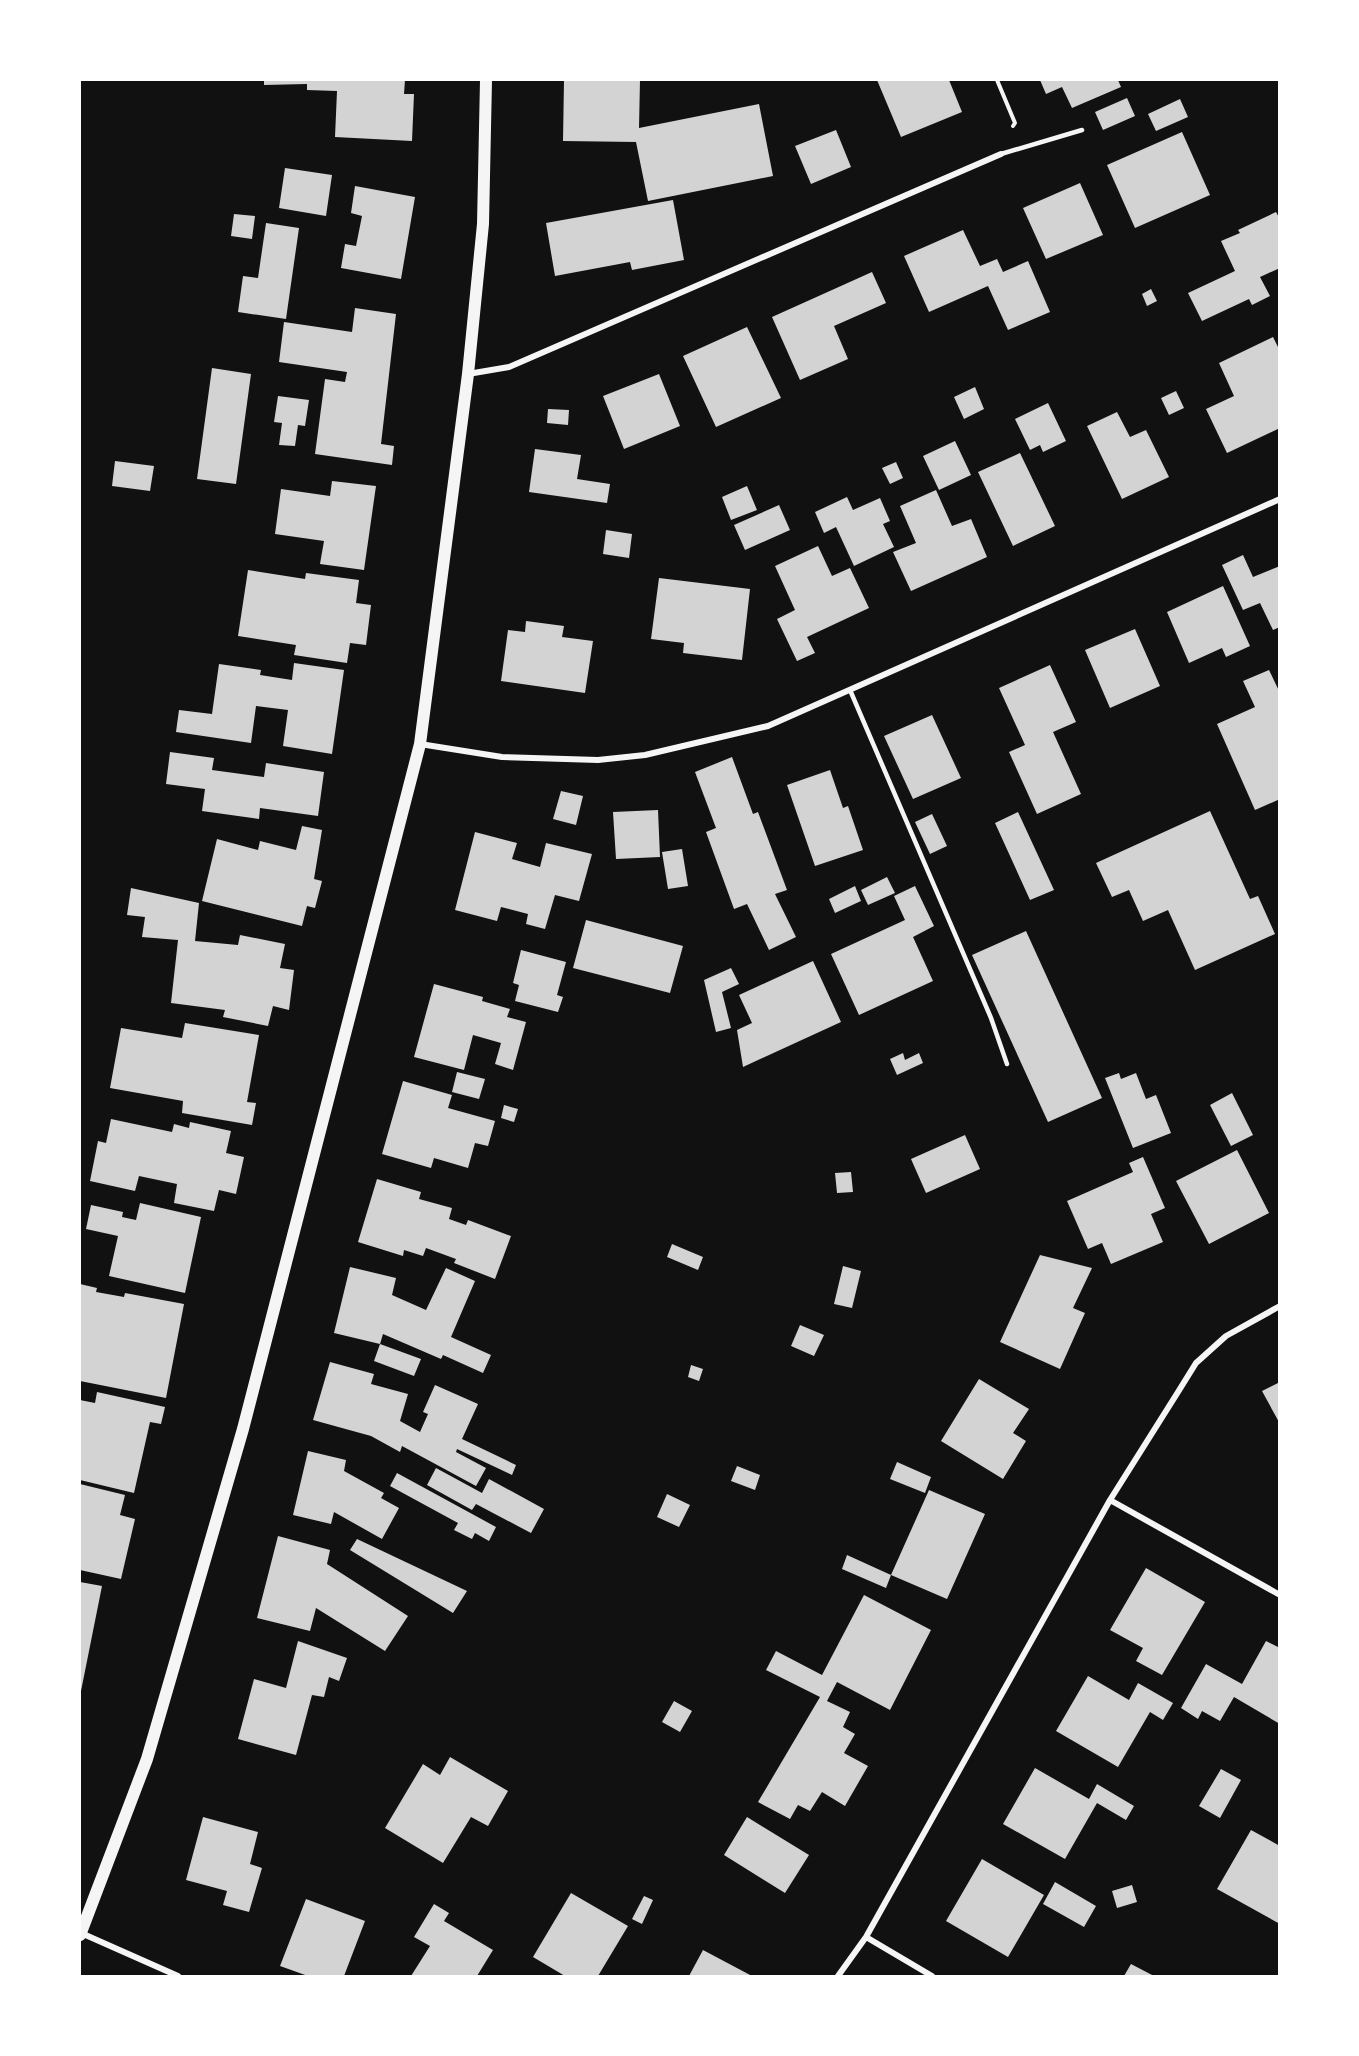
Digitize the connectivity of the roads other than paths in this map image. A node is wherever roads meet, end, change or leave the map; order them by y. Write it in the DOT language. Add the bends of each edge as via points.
graph roads {
  1 [pos="486,80"];
  2 [pos="1082,130"];
  3 [pos="1001,154"];
  4 [pos="468,374"];
  5 [pos="1280,499"];
  6 [pos="850,690"];
  7 [pos="420,744"];
  8 [pos="1007,1064"];
  9 [pos="1280,1306"];
  10 [pos="1110,1500"];
  11 [pos="1280,1595"];
  12 [pos="80,1934"];
  13 [pos="866,1937"];
  14 [pos="178,1977"];
  15 [pos="838,1977"];
  16 [pos="932,1977"];
  1 -- 4 [label="main road" via="483,224"];
  2 -- 3 [label="lane"];
  3 -- 4 [label="street" via="508,367"];
  4 -- 7 [label="main road"];
  5 -- 6 [label="street"];
  6 -- 7 [label="street" via="768,726 645,755 556,760 502,757"];
  6 -- 8 [label="lane" via="991,1018"];
  7 -- 12 [label="main road" via="243,1429 147,1759"];
  9 -- 10 [label="street" via="1226,1336 1196,1363"];
  10 -- 11 [label="street"];
  10 -- 13 [label="street"];
  12 -- 14 [label="street"];
  13 -- 15 [label="street"];
  13 -- 16 [label="street"];
}
